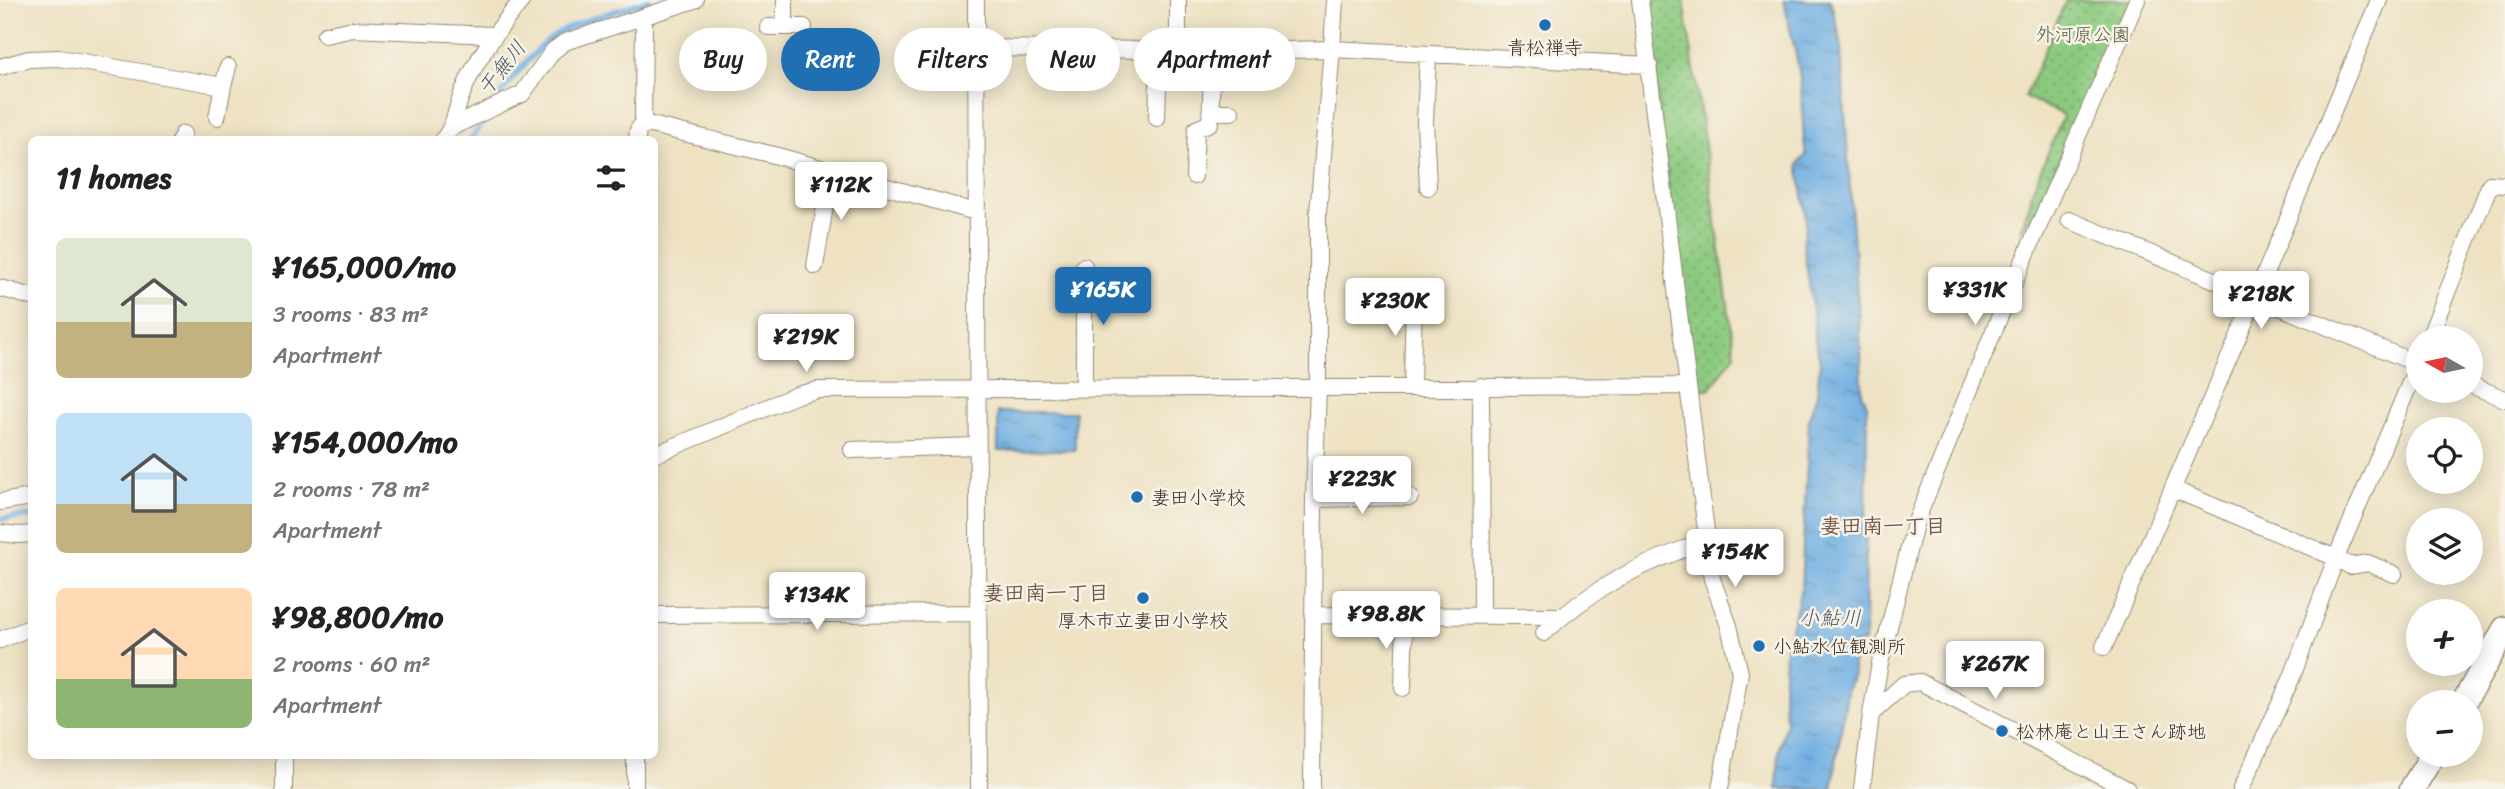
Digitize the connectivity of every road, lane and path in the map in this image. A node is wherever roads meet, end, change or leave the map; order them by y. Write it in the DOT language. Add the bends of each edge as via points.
graph roads {
  1 [pos="522,0"];
  2 [pos="695,0"];
  3 [pos="785,0"];
  4 [pos="976,0"];
  5 [pos="1178,0"];
  6 [pos="1335,0"];
  7 [pos="1640,0"];
  8 [pos="2137,0"];
  9 [pos="2379,0"];
  10 [pos="644,17"];
  11 [pos="768,27"];
  12 [pos="785,27"];
  13 [pos="804,27"];
  14 [pos="976,28"];
  15 [pos="1178,28"];
  16 [pos="325,35"];
  17 [pos="493,36"];
  18 [pos="1012,48"];
  19 [pos="1332,49"];
  20 [pos="1134,50"];
  21 [pos="1295,50"];
  22 [pos="1428,55"];
  23 [pos="1649,65"];
  24 [pos="228,66"];
  25 [pos="0,67"];
  26 [pos="223,86"];
  27 [pos="976,91"];
  28 [pos="1157,91"];
  29 [pos="1211,91"];
  30 [pos="1210,111"];
  31 [pos="1231,112"];
  32 [pos="217,117"];
  33 [pos="1157,118"];
  34 [pos="643,124"];
  35 [pos="453,130"];
  36 [pos="638,136"];
  37 [pos="831,171"];
  38 [pos="1194,176"];
  39 [pos="2505,185"];
  40 [pos="1428,187"];
  41 [pos="976,212"];
  42 [pos="2068,220"];
  43 [pos="815,266"];
  44 [pos="1084,266"];
  45 [pos="0,288"];
  46 [pos="1067,288"];
  47 [pos="1084,288"];
  48 [pos="1414,290"];
  49 [pos="28,296"];
  50 [pos="2255,298"];
  51 [pos="2434,326"];
  52 [pos="2406,359"];
  53 [pos="1481,386"];
  54 [pos="1687,386"];
  55 [pos="1412,387"];
  56 [pos="977,388"];
  57 [pos="1084,388"];
  58 [pos="1318,388"];
  59 [pos="2483,390"];
  60 [pos="2406,392"];
  61 [pos="2505,399"];
  62 [pos="977,446"];
  63 [pos="852,450"];
  64 [pos="658,453"];
  65 [pos="2174,489"];
  66 [pos="1410,497"];
  67 [pos="28,498"];
  68 [pos="1314,499"];
  69 [pos="0,502"];
  70 [pos="0,533"];
  71 [pos="28,535"];
  72 [pos="1707,541"];
  73 [pos="2336,558"];
  74 [pos="2394,574"];
  75 [pos="979,613"];
  76 [pos="658,615"];
  77 [pos="1313,615"];
  78 [pos="1405,615"];
  79 [pos="1482,615"];
  80 [pos="1561,616"];
  81 [pos="28,629"];
  82 [pos="2505,629"];
  83 [pos="1544,633"];
  84 [pos="0,640"];
  85 [pos="2104,647"];
  86 [pos="1404,688"];
  87 [pos="2471,690"];
  88 [pos="1871,714"];
  89 [pos="284,759"];
  90 [pos="635,759"];
  91 [pos="2425,767"];
  92 [pos="284,789"];
  93 [pos="635,789"];
  94 [pos="979,789"];
  95 [pos="1312,789"];
  96 [pos="1720,789"];
  97 [pos="1862,789"];
  98 [pos="2127,789"];
  99 [pos="2241,789"];
  100 [pos="2412,789"];
  1 -- 17 [label="street"];
  2 -- 10 [label="street"];
  3 -- 12 [label="street"];
  4 -- 14 [label="street"];
  5 -- 15 [label="street"];
  6 -- 19 [label="street"];
  7 -- 23 [label="street"];
  8 -- 88 [label="street" via="1915,524"];
  9 -- 50 [label="street"];
  10 -- 34 [label="street"];
  10 -- 35 [label="street" via="565,42 553,51 522,94"];
  11 -- 12 [label="street"];
  12 -- 13 [label="street"];
  16 -- 17 [label="street" via="353,29"];
  17 -- 35 [label="street" via="463,90"];
  18 -- 20 [label="street"];
  19 -- 21 [label="street"];
  19 -- 22 [label="street"];
  19 -- 58 [label="street" via="1318,213"];
  22 -- 23 [label="street"];
  22 -- 40 [label="street" via="1425,122 1435,169"];
  23 -- 54 [label="street"];
  24 -- 26 [label="street"];
  25 -- 26 [label="street" via="29,59 59,58"];
  26 -- 32 [label="street"];
  27 -- 41 [label="street"];
  28 -- 33 [label="street"];
  29 -- 30 [label="street"];
  30 -- 31 [label="street"];
  30 -- 38 [label="street" via="1210,122 1196,129"];
  34 -- 36 [label="street"];
  34 -- 37 [label="street"];
  37 -- 41 [label="street"];
  37 -- 43 [label="street"];
  39 -- 51 [label="street" via="2490,184 2484,195"];
  41 -- 56 [label="street"];
  42 -- 50 [label="street"];
  44 -- 47 [label="street"];
  45 -- 49 [label="street"];
  46 -- 47 [label="street"];
  47 -- 57 [label="street"];
  48 -- 55 [label="street"];
  50 -- 52 [label="street"];
  50 -- 65 [label="street"];
  53 -- 54 [label="street"];
  53 -- 55 [label="street"];
  53 -- 79 [label="street"];
  54 -- 72 [label="street"];
  55 -- 58 [label="street"];
  56 -- 57 [label="street"];
  56 -- 62 [label="street"];
  56 -- 64 [label="street" via="817,390"];
  57 -- 58 [label="street"];
  58 -- 68 [label="street"];
  59 -- 61 [label="street"];
  60 -- 73 [label="street"];
  62 -- 63 [label="street" via="871,456"];
  62 -- 75 [label="street"];
  65 -- 73 [label="street"];
  65 -- 85 [label="street"];
  66 -- 68 [label="street" via="1394,490"];
  67 -- 69 [label="street"];
  68 -- 77 [label="street"];
  70 -- 71 [label="street"];
  72 -- 80 [label="street" via="1629,570"];
  72 -- 96 [label="street" via="1712,579 1740,673"];
  73 -- 74 [label="street" via="2350,566 2368,563"];
  73 -- 99 [label="street" via="2292,677"];
  75 -- 76 [label="street"];
  75 -- 94 [label="street"];
  77 -- 78 [label="street"];
  77 -- 95 [label="street"];
  78 -- 79 [label="street"];
  78 -- 86 [label="street"];
  79 -- 80 [label="street"];
  80 -- 83 [label="street"];
  81 -- 84 [label="street"];
  82 -- 87 [label="main road"];
  88 -- 97 [label="street"];
  88 -- 98 [label="street" via="1904,684 1920,682"];
  89 -- 92 [label="street"];
  90 -- 93 [label="street"];
  91 -- 100 [label="main road"];
}
